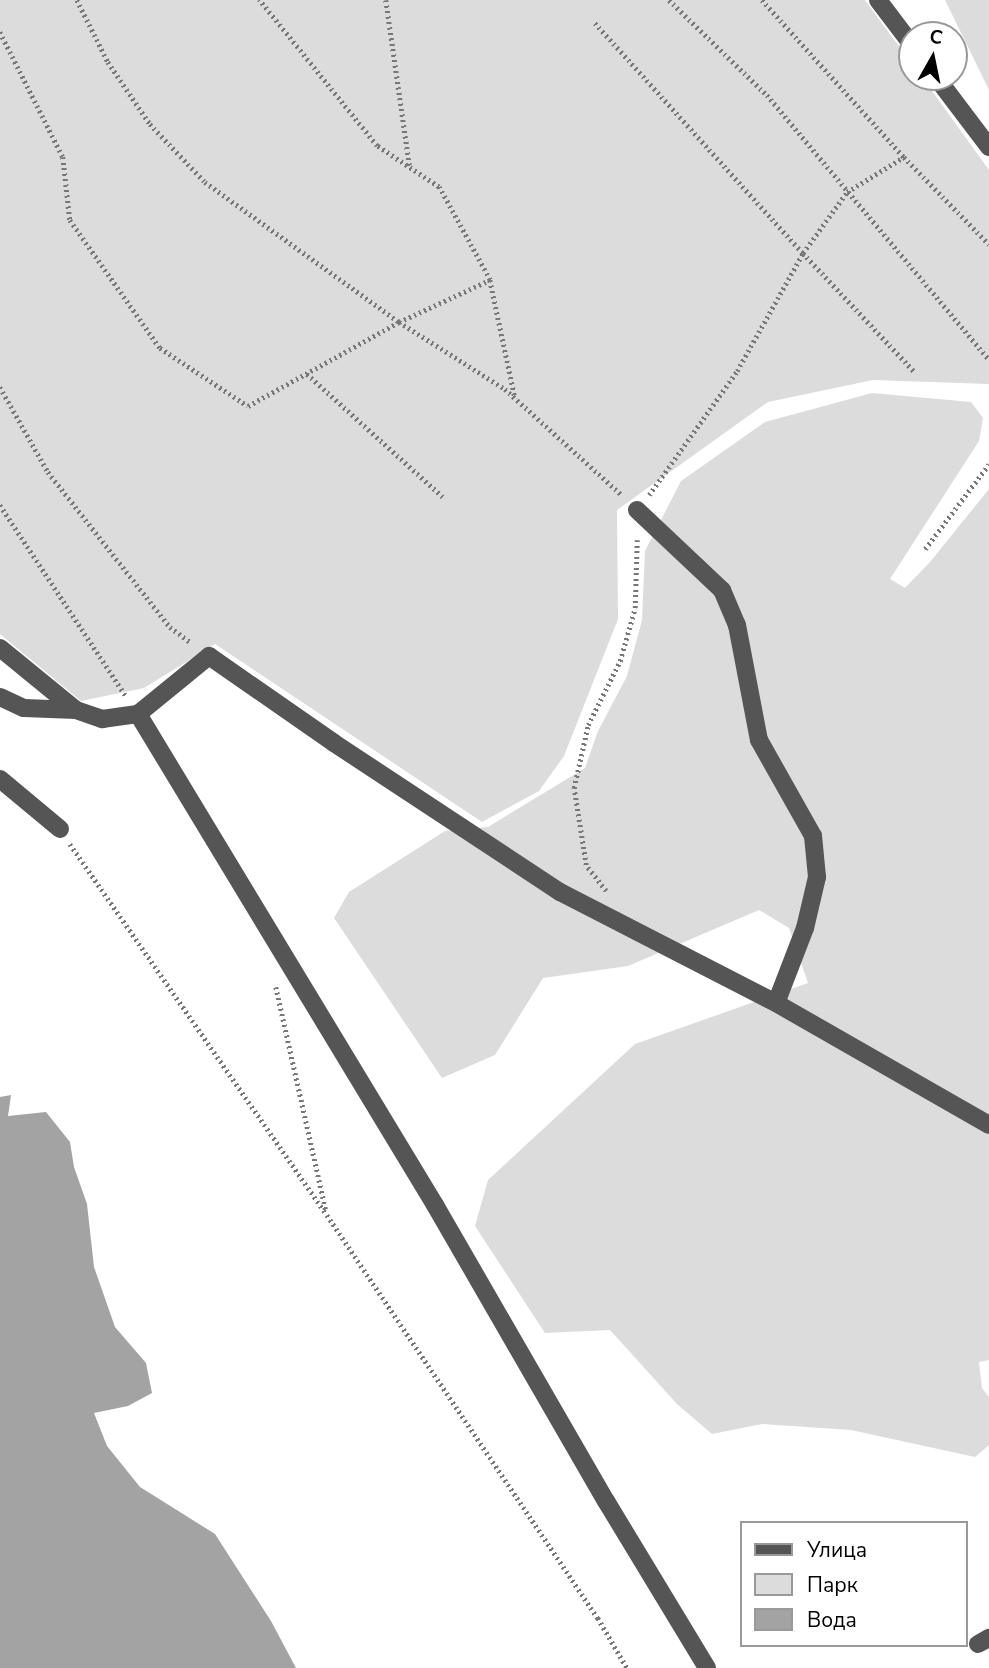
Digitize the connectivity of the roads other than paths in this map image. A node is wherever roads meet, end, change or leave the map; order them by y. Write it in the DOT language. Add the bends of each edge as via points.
graph roads {
  1 [pos="878,0"];
  2 [pos="898,26"];
  3 [pos="947,91"];
  4 [pos="989,147"];
  5 [pos="637,510"];
  6 [pos="0,648"];
  7 [pos="0,697"];
  8 [pos="76,710"];
  9 [pos="138,714"];
  10 [pos="0,779"];
  11 [pos="60,829"];
  12 [pos="776,1003"];
  13 [pos="989,1125"];
  14 [pos="707,1668"];
  1 -- 2 [label="street"];
  3 -- 4 [label="street"];
  5 -- 12 [label="street" via="722,590 737,625 759,740 813,836 817,877 805,928"];
  6 -- 8 [label="street"];
  7 -- 8 [label="street" via="24,708"];
  8 -- 9 [label="street" via="102,719"];
  9 -- 12 [label="street" via="209,656 560,892"];
  9 -- 14 [label="street"];
  10 -- 11 [label="street"];
  12 -- 13 [label="street"];
}
